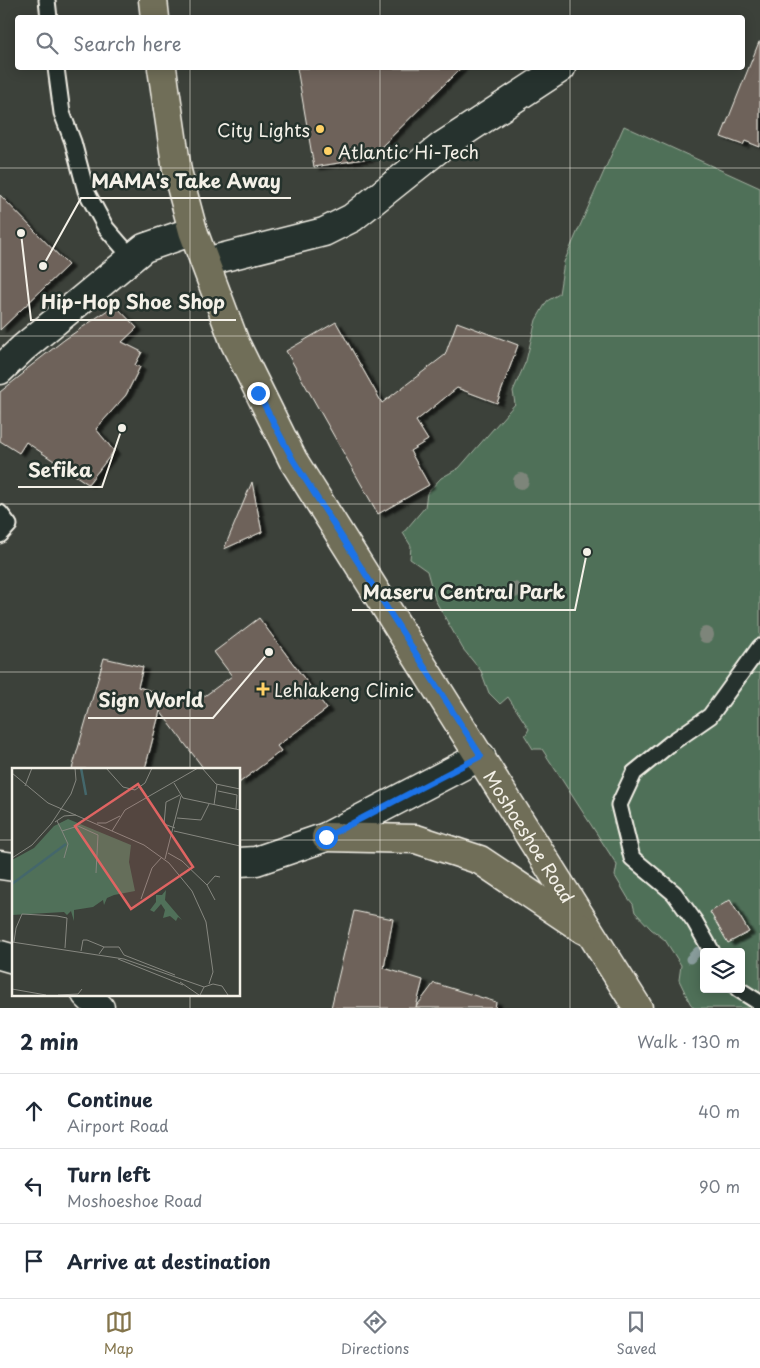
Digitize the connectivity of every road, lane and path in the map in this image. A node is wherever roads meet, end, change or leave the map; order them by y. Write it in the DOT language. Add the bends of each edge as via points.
graph roads {
  1 [pos="47,0"];
  2 [pos="153,0"];
  3 [pos="49,15"];
  4 [pos="155,15"];
  5 [pos="56,70"];
  6 [pos="162,70"];
  7 [pos="558,70"];
  8 [pos="192,231"];
  9 [pos="132,258"];
  10 [pos="205,262"];
  11 [pos="0,370"];
  12 [pos="0,513"];
  13 [pos="0,535"];
  14 [pos="760,647"];
  15 [pos="481,756"];
  16 [pos="326,837"];
  17 [pos="240,862"];
  18 [pos="593,937"];
  19 [pos="710,948"];
  20 [pos="744,993"];
  21 [pos="88,996"];
  22 [pos="760,1003"];
  23 [pos="100,1008"];
  24 [pos="638,1008"];
  1 -- 3 [label="lane"];
  2 -- 4 [label="main road"];
  5 -- 9 [label="lane" via="62,113 86,191 106,228"];
  6 -- 8 [label="main road, Moshoeshoe Road" via="177,171"];
  7 -- 10 [label="street" via="442,146 352,218 324,232"];
  8 -- 9 [label="street" via="144,248"];
  8 -- 10 [label="main road, Moshoeshoe Road"];
  9 -- 11 [label="street"];
  10 -- 15 [label="main road, Moshoeshoe Road" via="235,343 293,460"];
  12 -- 13 [label="lane" via="10,524"];
  14 -- 19 [label="lane" via="710,716 634,773 619,805 632,858 674,894"];
  15 -- 16 [label="street"];
  15 -- 18 [label="main road, Moshoeshoe Road"];
  16 -- 17 [label="street" via="256,861"];
  16 -- 18 [label="main road" via="416,839 480,860"];
  18 -- 24 [label="main road, Moshoeshoe Road"];
  20 -- 22 [label="lane"];
  21 -- 23 [label="street"];
}
